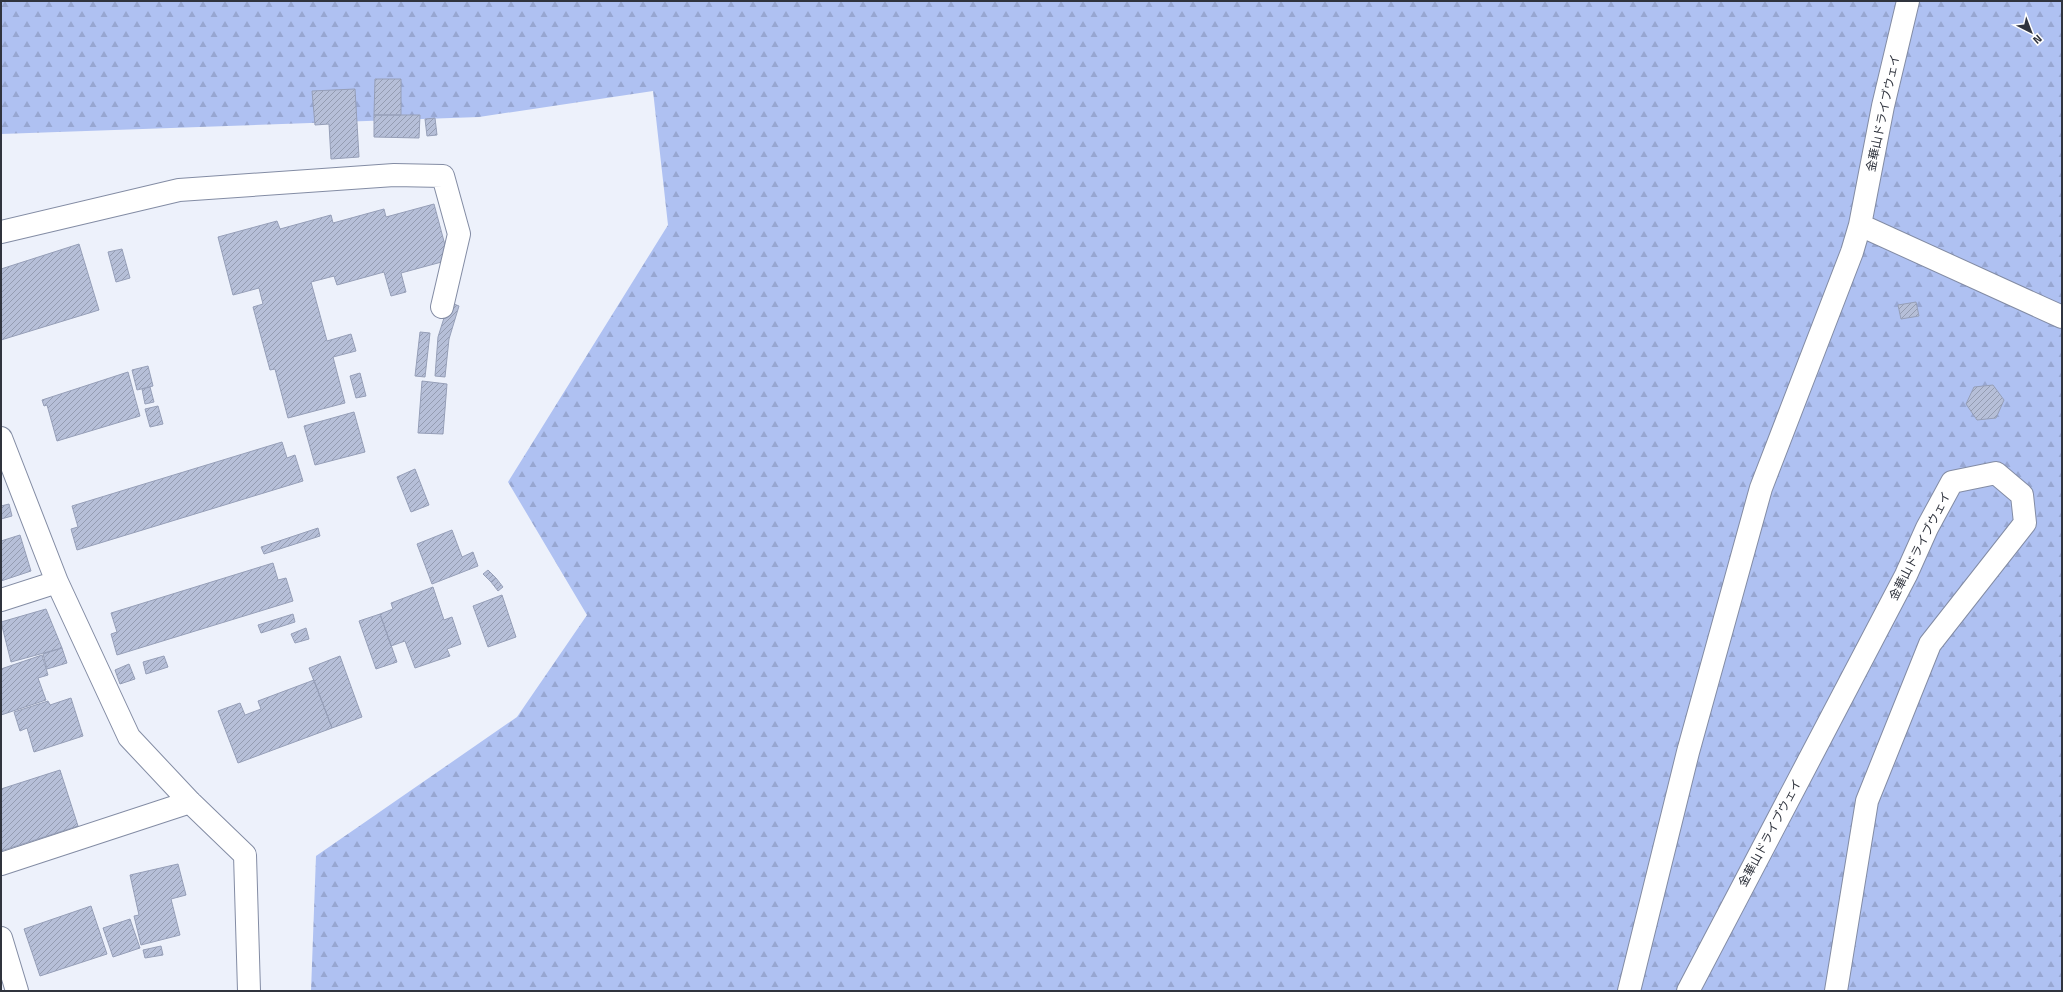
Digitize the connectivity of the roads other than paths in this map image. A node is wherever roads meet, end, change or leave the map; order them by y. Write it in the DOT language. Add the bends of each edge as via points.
graph roads {
  1 [pos="1908,1"];
  2 [pos="1860,226"];
  3 [pos="1,232"];
  4 [pos="442,307"];
  5 [pos="2062,317"];
  6 [pos="1,438"];
  7 [pos="57,582"];
  8 [pos="1,600"];
  9 [pos="190,802"];
  10 [pos="1,864"];
  11 [pos="1,938"];
  12 [pos="17,991"];
  13 [pos="249,991"];
  14 [pos="1629,991"];
  15 [pos="1688,991"];
  16 [pos="1836,991"];
  1 -- 2 [label="street, 金華山ドライブウェイ" via="1883,106"];
  2 -- 5 [label="street"];
  2 -- 14 [label="street, 金華山ドライブウェイ" via="1761,488 1688,752"];
  3 -- 4 [label="street" via="179,190 394,175 443,176 458,234"];
  6 -- 7 [label="street"];
  7 -- 8 [label="street"];
  7 -- 9 [label="street" via="129,737"];
  9 -- 10 [label="street"];
  9 -- 13 [label="street" via="245,855"];
  11 -- 12 [label="street"];
  15 -- 16 [label="street, 金華山ドライブウェイ" via="1952,482 1996,473 2022,494 2025,523 1930,644 1867,801"];
}
